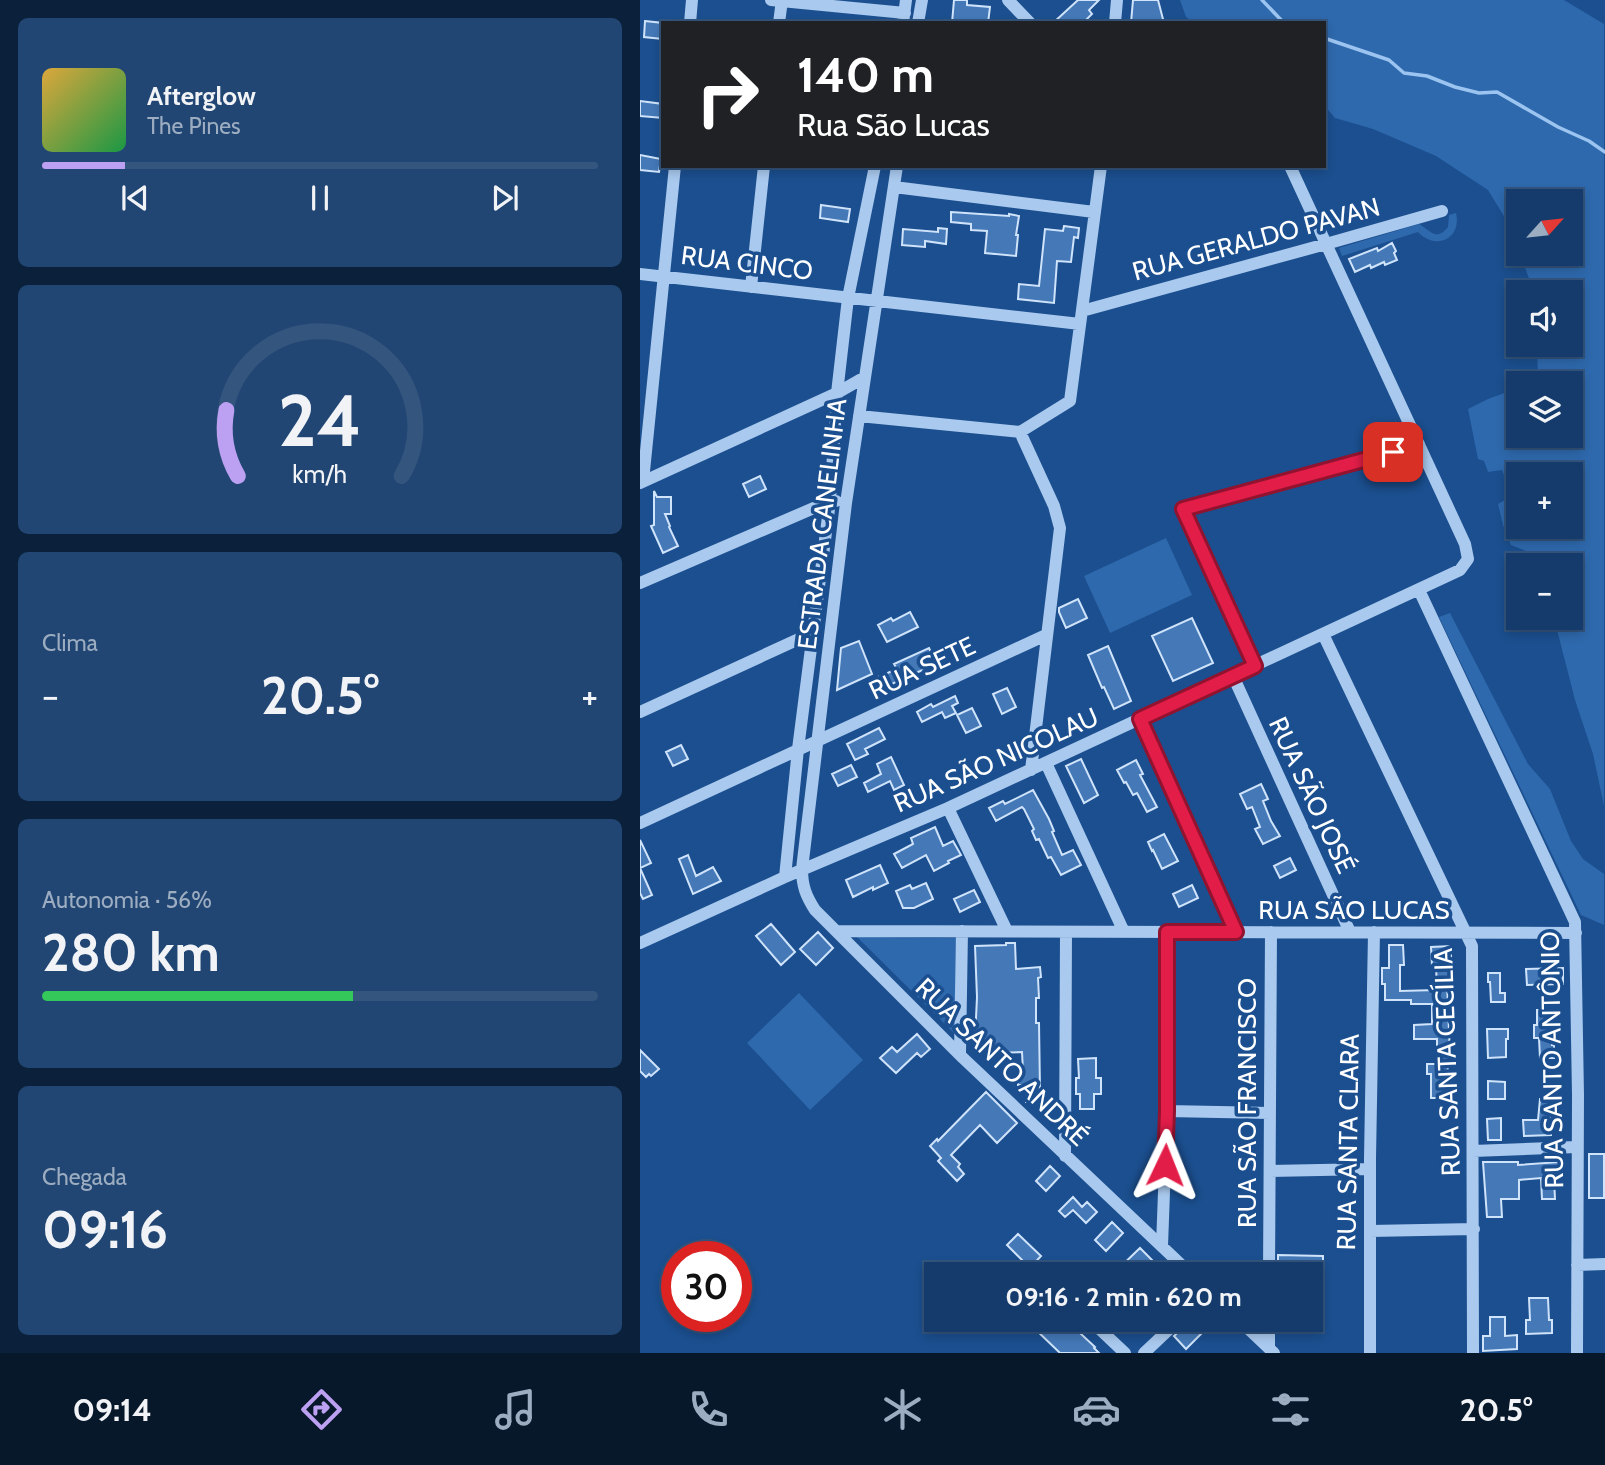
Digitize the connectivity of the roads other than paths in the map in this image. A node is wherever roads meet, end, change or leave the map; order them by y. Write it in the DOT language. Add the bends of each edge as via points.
graph roads {
  1 [pos="692,0"];
  2 [pos="778,0"];
  3 [pos="922,0"];
  4 [pos="1008,0"];
  5 [pos="1117,0"];
  6 [pos="905,12"];
  7 [pos="690,21"];
  8 [pos="779,21"];
  9 [pos="918,21"];
  10 [pos="1028,21"];
  11 [pos="1115,21"];
  12 [pos="675,168"];
  13 [pos="764,168"];
  14 [pos="874,168"];
  15 [pos="897,168"];
  16 [pos="1104,168"];
  17 [pos="1291,168"];
  18 [pos="894,187"];
  19 [pos="1442,211"];
  20 [pos="1094,212"];
  21 [pos="1326,244"];
  22 [pos="640,274"];
  23 [pos="664,277"];
  24 [pos="751,287"];
  25 [pos="848,298"];
  26 [pos="876,301"];
  27 [pos="1082,311"];
  28 [pos="1080,324"];
  29 [pos="865,377"];
  30 [pos="837,393"];
  31 [pos="859,416"];
  32 [pos="1020,432"];
  33 [pos="1419,444"];
  34 [pos="642,482"];
  35 [pos="830,500"];
  36 [pos="846,503"];
  37 [pos="640,583"];
  38 [pos="1419,590"];
  39 [pos="812,633"];
  40 [pos="1323,634"];
  41 [pos="1046,635"];
  42 [pos="1255,666"];
  43 [pos="1233,676"];
  44 [pos="640,712"];
  45 [pos="1140,719"];
  46 [pos="817,742"];
  47 [pos="798,749"];
  48 [pos="1046,762"];
  49 [pos="1031,770"];
  50 [pos="948,808"];
  51 [pos="640,823"];
  52 [pos="802,869"];
  53 [pos="785,877"];
  54 [pos="838,931"];
  55 [pos="961,931"];
  56 [pos="1007,931"];
  57 [pos="1066,932"];
  58 [pos="1124,932"];
  59 [pos="1167,932"];
  60 [pos="1236,932"];
  61 [pos="1271,932"];
  62 [pos="1350,932"];
  63 [pos="1374,932"];
  64 [pos="1466,933"];
  65 [pos="1576,933"];
  66 [pos="640,943"];
  67 [pos="960,1053"];
  68 [pos="1167,1111"];
  69 [pos="1270,1113"];
  70 [pos="1577,1147"];
  71 [pos="1473,1151"];
  72 [pos="1065,1156"];
  73 [pos="1370,1169"];
  74 [pos="1269,1171"];
  75 [pos="1474,1229"];
  76 [pos="1370,1231"];
  77 [pos="1162,1246"];
  78 [pos="1179,1262"];
  79 [pos="1269,1262"];
  80 [pos="1604,1264"];
  81 [pos="1577,1265"];
  82 [pos="1103,1332"];
  83 [pos="1166,1332"];
  84 [pos="1252,1332"];
  85 [pos="1270,1332"];
  86 [pos="1272,1350"];
  87 [pos="1125,1353"];
  88 [pos="1144,1353"];
  89 [pos="1370,1353"];
  90 [pos="1473,1353"];
  91 [pos="1577,1353"];
  1 -- 7 [label="street"];
  2 -- 6 [label="street"];
  2 -- 8 [label="street"];
  3 -- 9 [label="street"];
  4 -- 10 [label="street"];
  5 -- 11 [label="street"];
  12 -- 23 [label="street"];
  13 -- 24 [label="street"];
  14 -- 25 [label="street, ESTRADA CANELINHA"];
  15 -- 18 [label="street, ESTRADA CANELINHA"];
  16 -- 20 [label="street"];
  17 -- 21 [label="street"];
  18 -- 20 [label="street"];
  18 -- 26 [label="street, ESTRADA CANELINHA"];
  19 -- 21 [label="street, RUA GERALDO PAVAN"];
  20 -- 27 [label="street"];
  21 -- 27 [label="street, RUA GERALDO PAVAN"];
  21 -- 33 [label="street"];
  22 -- 23 [label="street, RUA CINCO"];
  23 -- 24 [label="street, RUA CINCO"];
  23 -- 34 [label="street"];
  24 -- 25 [label="street, RUA CINCO"];
  25 -- 26 [label="street, RUA CINCO"];
  25 -- 30 [label="street, ESTRADA CANELINHA"];
  26 -- 28 [label="street, RUA CINCO"];
  26 -- 29 [label="street, ESTRADA CANELINHA"];
  27 -- 28 [label="street"];
  28 -- 32 [label="street" via="1070,401"];
  29 -- 30 [label="street"];
  29 -- 31 [label="street, ESTRADA CANELINHA"];
  30 -- 34 [label="street"];
  30 -- 35 [label="street, ESTRADA CANELINHA"];
  31 -- 32 [label="street"];
  31 -- 36 [label="street, ESTRADA CANELINHA"];
  32 -- 41 [label="street" via="1060,528"];
  33 -- 38 [label="street, RUA SÃO NICOLAU" via="1468,559 1460,570"];
  33 -- 42 [label="street" via="1183,509"];
  35 -- 36 [label="street"];
  35 -- 37 [label="street"];
  35 -- 39 [label="street, ESTRADA CANELINHA"];
  36 -- 46 [label="street, ESTRADA CANELINHA"];
  38 -- 40 [label="street, RUA SÃO NICOLAU"];
  38 -- 65 [label="street, RUA SANTO ANTÔNIO" via="1575,922"];
  39 -- 44 [label="street"];
  39 -- 47 [label="street, ESTRADA CANELINHA"];
  40 -- 42 [label="street, RUA SÃO NICOLAU"];
  40 -- 64 [label="street, RUA SANTA CECÍLIA"];
  41 -- 46 [label="street, RUA SETE"];
  41 -- 49 [label="street"];
  42 -- 43 [label="street, RUA SÃO NICOLAU"];
  43 -- 45 [label="street, RUA SÃO NICOLAU"];
  43 -- 62 [label="street, RUA SÃO JOSÉ"];
  45 -- 48 [label="street, RUA SÃO NICOLAU"];
  45 -- 60 [label="street"];
  46 -- 47 [label="street, RUA SETE"];
  46 -- 52 [label="street, ESTRADA CANELINHA"];
  47 -- 51 [label="street, RUA SETE"];
  47 -- 53 [label="street, ESTRADA CANELINHA"];
  48 -- 49 [label="street, RUA SÃO NICOLAU"];
  48 -- 58 [label="street"];
  49 -- 50 [label="street, RUA SÃO NICOLAU"];
  50 -- 52 [label="street, RUA SÃO NICOLAU"];
  50 -- 56 [label="street"];
  52 -- 53 [label="street"];
  52 -- 54 [label="street, RUA SANTO ANDRÉ" via="806,896"];
  53 -- 66 [label="street"];
  54 -- 55 [label="street, RUA SÃO LUCAS"];
  54 -- 67 [label="street, RUA SANTO ANDRÉ"];
  55 -- 56 [label="street, RUA SÃO LUCAS"];
  55 -- 67 [label="street"];
  56 -- 57 [label="street, RUA SÃO LUCAS"];
  57 -- 58 [label="street, RUA SÃO LUCAS"];
  57 -- 72 [label="street"];
  58 -- 59 [label="street, RUA SÃO LUCAS"];
  59 -- 60 [label="street, RUA SÃO LUCAS"];
  59 -- 68 [label="street"];
  60 -- 61 [label="street, RUA SÃO LUCAS"];
  61 -- 62 [label="street, RUA SÃO LUCAS"];
  61 -- 69 [label="street, RUA SÃO FRANCISCO"];
  62 -- 63 [label="street, RUA SÃO LUCAS"];
  63 -- 64 [label="street, RUA SÃO LUCAS"];
  63 -- 73 [label="street, RUA SANTA CLARA"];
  64 -- 65 [label="street, RUA SÃO LUCAS"];
  64 -- 71 [label="street, RUA SANTA CECÍLIA" via="1472,946"];
  65 -- 70 [label="street, RUA SANTO ANTÔNIO"];
  67 -- 72 [label="street, RUA SANTO ANDRÉ"];
  68 -- 69 [label="street"];
  68 -- 77 [label="street"];
  69 -- 74 [label="street, RUA SÃO FRANCISCO"];
  70 -- 71 [label="street"];
  70 -- 81 [label="street, RUA SANTO ANTÔNIO"];
  71 -- 75 [label="street, RUA SANTA CECÍLIA"];
  72 -- 77 [label="street, RUA SANTO ANDRÉ"];
  73 -- 74 [label="street"];
  73 -- 76 [label="street, RUA SANTA CLARA"];
  74 -- 79 [label="street, RUA SÃO FRANCISCO"];
  75 -- 76 [label="street"];
  75 -- 90 [label="street, RUA SANTA CECÍLIA"];
  76 -- 89 [label="street, RUA SANTA CLARA"];
  77 -- 78 [label="street, RUA SANTO ANDRÉ"];
  80 -- 81 [label="street"];
  81 -- 91 [label="street, RUA SANTO ANTÔNIO"];
  82 -- 87 [label="street"];
  83 -- 88 [label="street"];
  84 -- 86 [label="street"];
  85 -- 86 [label="street"];
}
